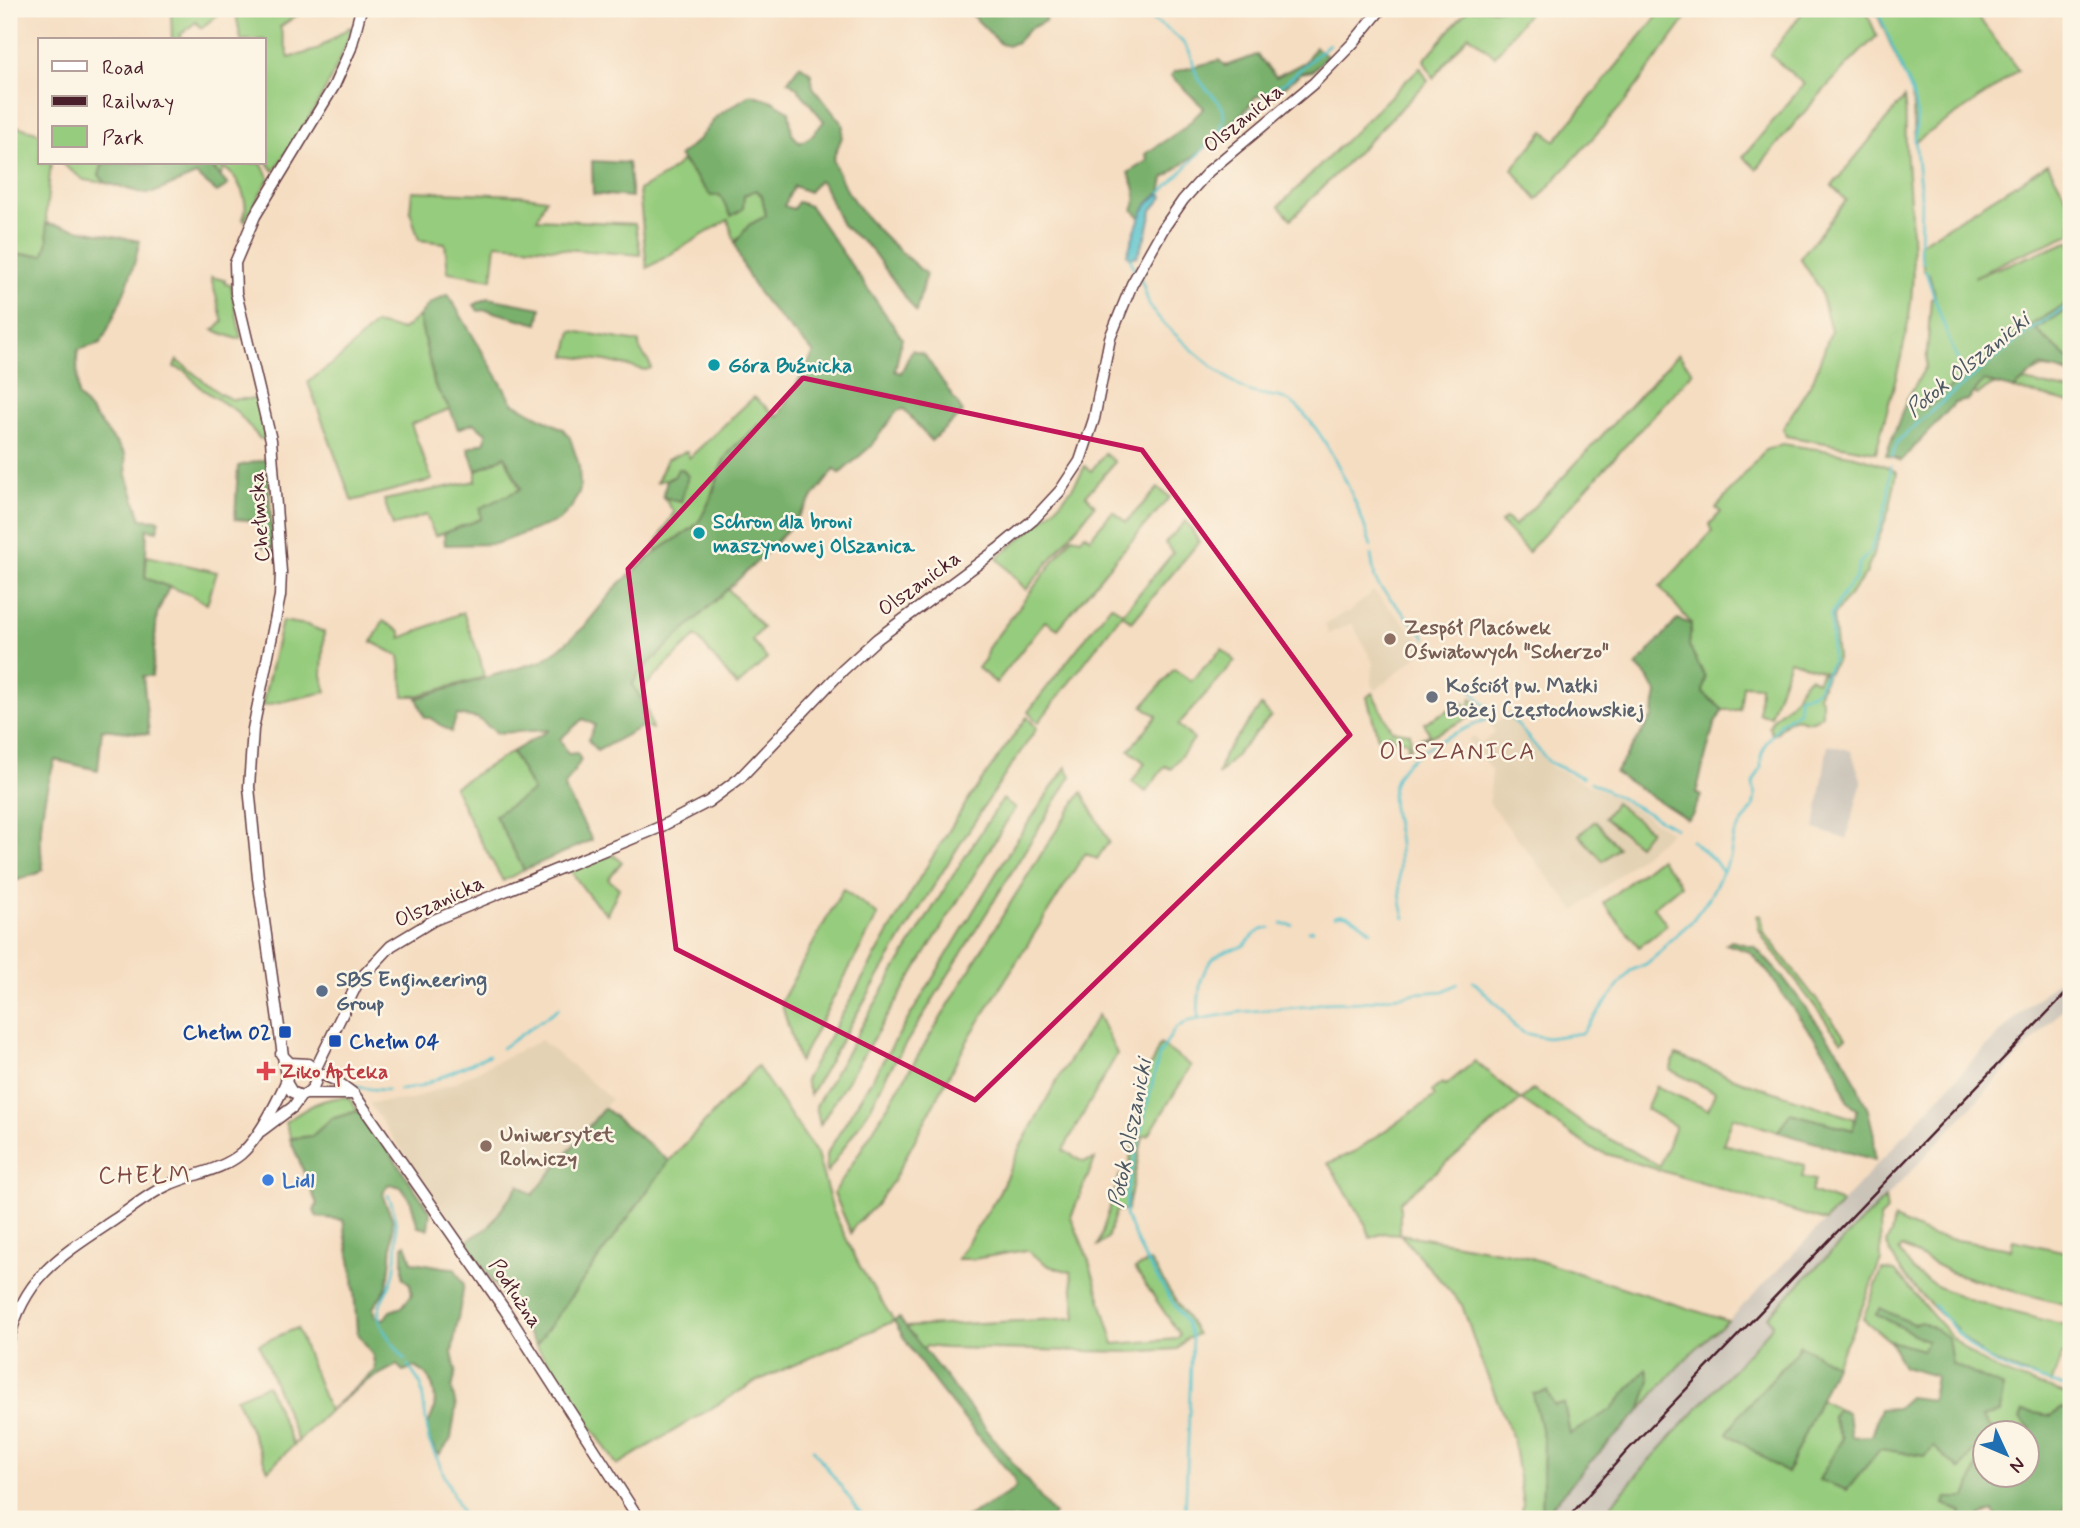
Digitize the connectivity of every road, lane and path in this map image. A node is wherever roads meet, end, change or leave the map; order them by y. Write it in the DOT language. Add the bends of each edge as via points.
graph roads {
  1 [pos="361,9"];
  2 [pos="1381,9"];
  3 [pos="281,1054"];
  4 [pos="309,1067"];
  5 [pos="286,1080"];
  6 [pos="354,1094"];
  7 [pos="303,1095"];
  8 [pos="256,1135"];
  9 [pos="9,1340"];
  10 [pos="639,1519"];
  1 -- 3 [label="street, Chełmska" via="339,75 255,216 235,262 236,293 271,440 281,572 253,729 249,787"];
  2 -- 4 [label="street, Olszanicka" via="1314,83 1195,185 1163,229 1110,338 1094,419 1080,461 1033,520 877,639 740,778 708,802 640,836 434,920 391,946 359,980 329,1040"];
  3 -- 4 [label="street" via="290,1063"];
  3 -- 5 [label="street, Chełmska"];
  4 -- 5 [label="street" via="292,1067"];
  4 -- 6 [label="street, Podłużna"];
  4 -- 7 [label="street" via="315,1084"];
  5 -- 7 [label="street" via="292,1092"];
  5 -- 8 [label="street"];
  6 -- 7 [label="street"];
  6 -- 10 [label="street, Podłużna" via="483,1278"];
  7 -- 8 [label="street"];
  8 -- 9 [label="street" via="234,1158 153,1192 64,1253 23,1299"];
}
